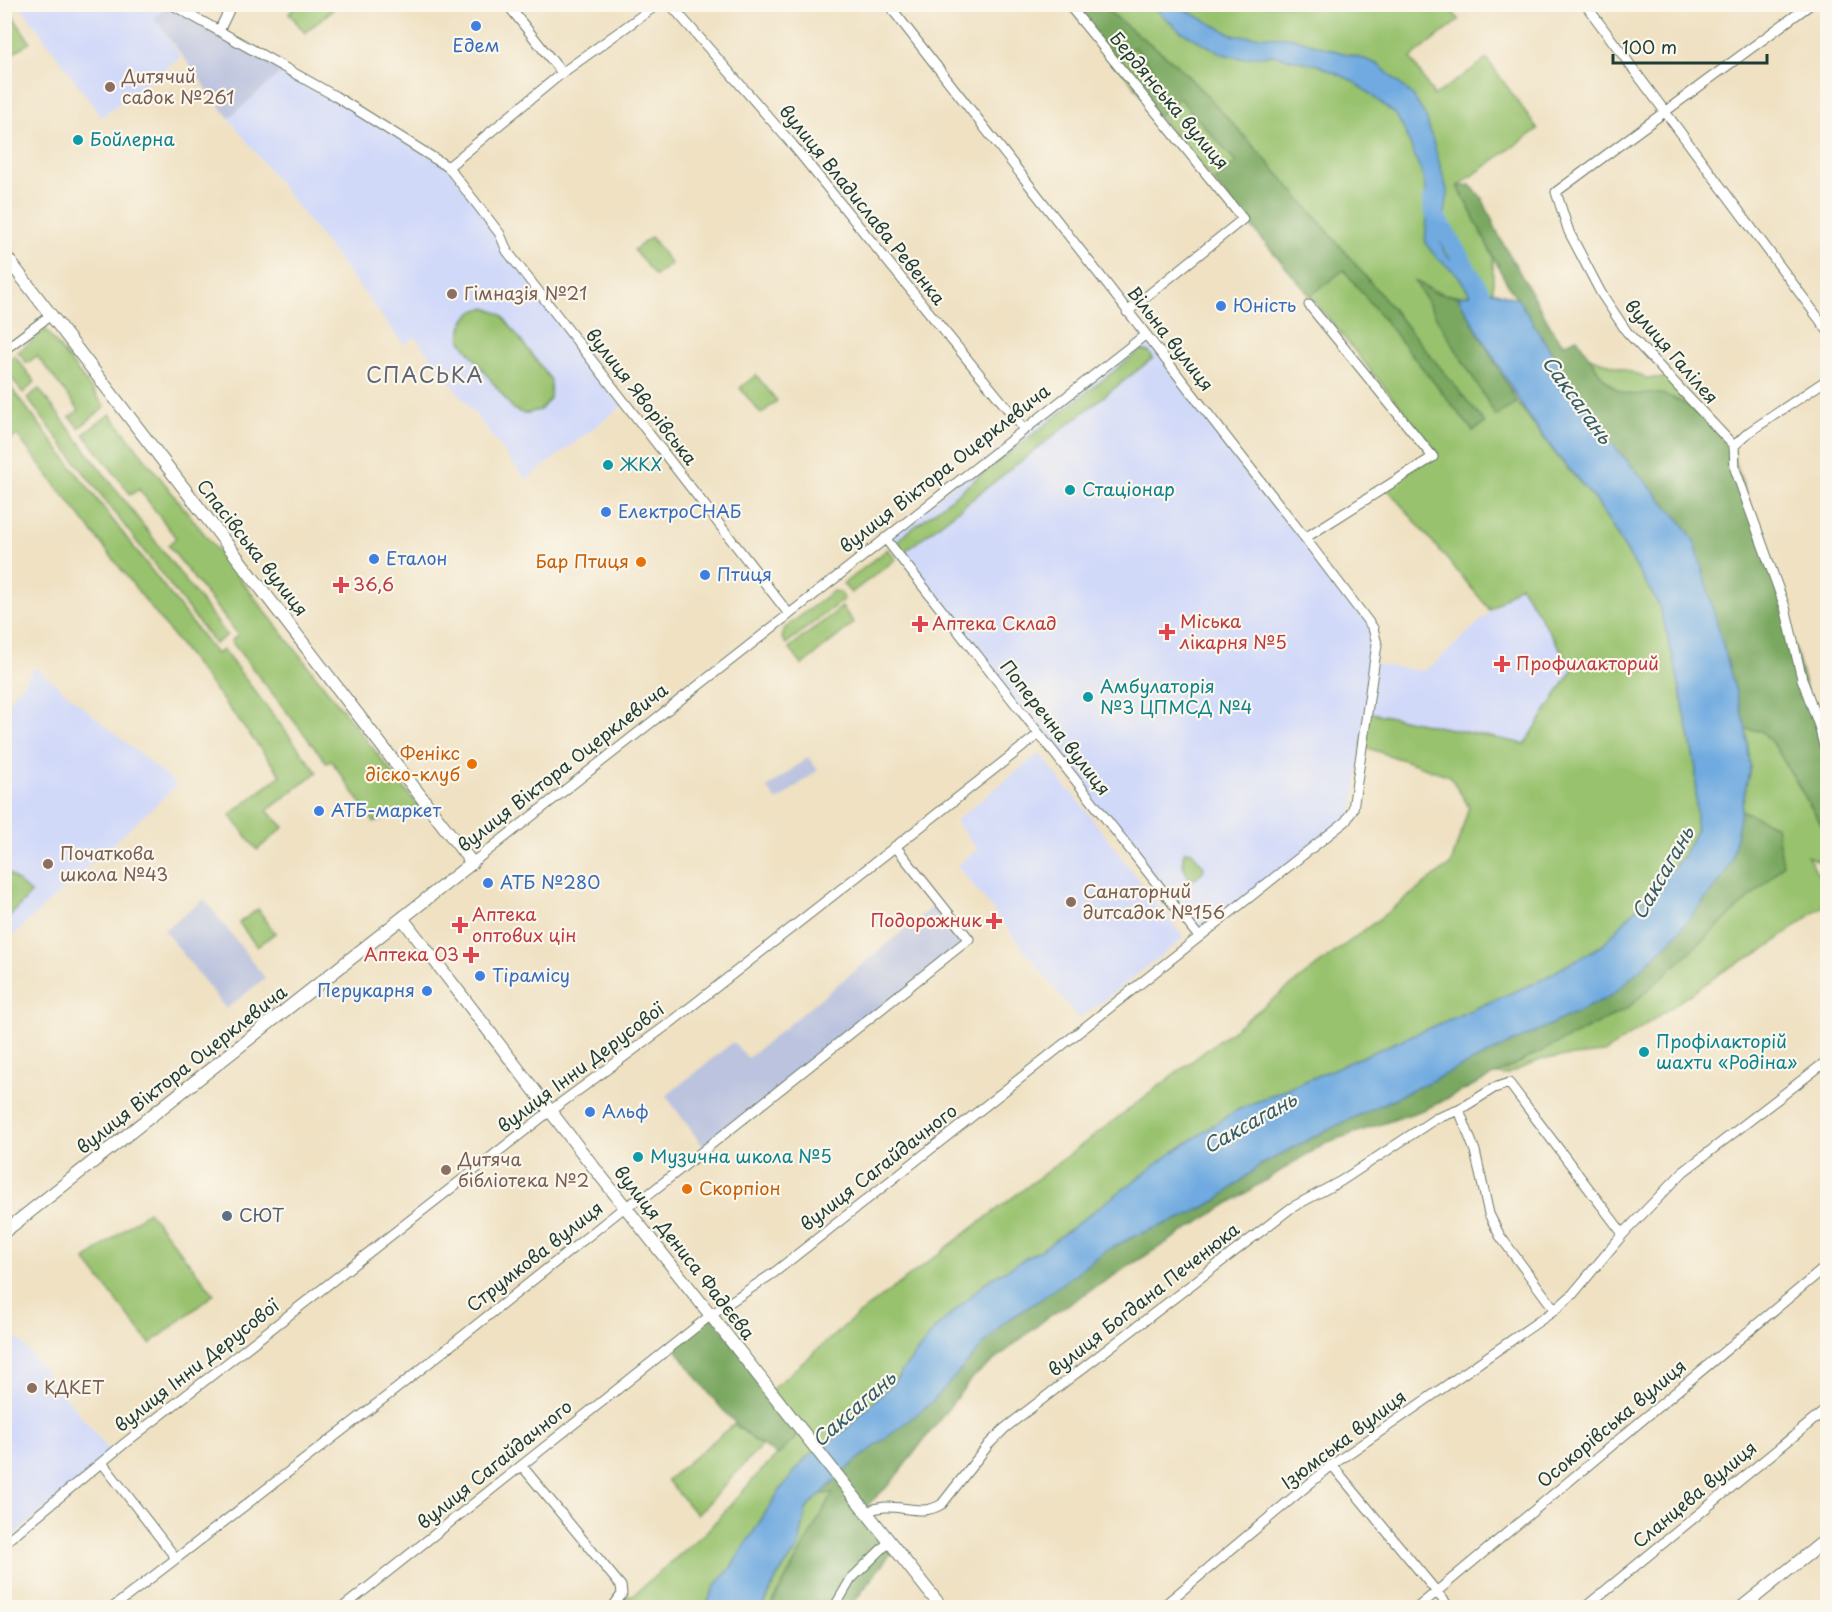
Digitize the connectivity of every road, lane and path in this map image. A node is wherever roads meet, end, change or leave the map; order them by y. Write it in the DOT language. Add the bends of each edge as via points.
graph roads {
  1 [pos="171,4"];
  2 [pos="232,4"];
  3 [pos="507,4"];
  4 [pos="658,4"];
  5 [pos="670,4"];
  6 [pos="888,4"];
  7 [pos="1068,4"];
  8 [pos="1585,4"];
  9 [pos="1811,4"];
  10 [pos="219,31"];
  11 [pos="562,74"];
  12 [pos="1666,112"];
  13 [pos="448,167"];
  14 [pos="4,254"];
  15 [pos="1309,305"];
  16 [pos="1127,312"];
  17 [pos="51,315"];
  18 [pos="1827,331"];
  19 [pos="1145,335"];
  20 [pos="4,350"];
  21 [pos="1827,379"];
  22 [pos="1024,429"];
  23 [pos="1734,447"];
  24 [pos="885,538"];
  25 [pos="1305,538"];
  26 [pos="789,614"];
  27 [pos="1367,711"];
  28 [pos="1039,734"];
  29 [pos="1827,762"];
  30 [pos="895,846"];
  31 [pos="472,862"];
  32 [pos="402,918"];
  33 [pos="1199,937"];
  34 [pos="1827,1060"];
  35 [pos="1460,1110"];
  36 [pos="550,1111"];
  37 [pos="626,1206"];
  38 [pos="4,1232"];
  39 [pos="1623,1234"];
  40 [pos="1827,1266"];
  41 [pos="1555,1310"];
  42 [pos="711,1315"];
  43 [pos="1827,1408"];
  44 [pos="103,1464"];
  45 [pos="1332,1465"];
  46 [pos="522,1466"];
  47 [pos="864,1511"];
  48 [pos="1827,1538"];
  49 [pos="890,1541"];
  50 [pos="4,1543"];
  51 [pos="175,1557"];
  52 [pos="1437,1591"];
  53 [pos="1756,1603"];
  54 [pos="112,1608"];
  55 [pos="342,1608"];
  56 [pos="612,1608"];
  57 [pos="834,1608"];
  58 [pos="942,1608"];
  59 [pos="1161,1608"];
  60 [pos="1417,1608"];
  61 [pos="1450,1608"];
  62 [pos="1584,1608"];
  63 [pos="1741,1608"];
  1 -- 10 [label="street, вулиця Яворівська"];
  2 -- 10 [label="street"];
  3 -- 11 [label="street"];
  4 -- 11 [label="street"];
  5 -- 22 [label="street, вулиця Владислава Ревенка" via="792,144"];
  6 -- 16 [label="street, Вільна вулиця"];
  7 -- 16 [label="street, Бердянська вулиця" via="1243,219"];
  8 -- 12 [label="street"];
  9 -- 12 [label="street, вулиця Галілея"];
  10 -- 13 [label="street, вулиця Яворівська" via="335,96"];
  11 -- 13 [label="street"];
  12 -- 18 [label="street"];
  12 -- 23 [label="street, вулиця Галілея" via="1556,192 1569,232 1627,332"];
  13 -- 26 [label="street, вулиця Яворівська" via="500,234 507,251"];
  14 -- 17 [label="street, Спасівська вулиця"];
  15 -- 25 [label="street" via="1433,457"];
  16 -- 19 [label="street, Вільна вулиця"];
  17 -- 20 [label="street"];
  17 -- 31 [label="street, Спасівська вулиця"];
  19 -- 22 [label="street, вулиця Віктора Оцерклевича"];
  19 -- 25 [label="street, Вільна вулиця"];
  21 -- 23 [label="street" via="1749,432"];
  22 -- 24 [label="street, вулиця Віктора Оцерклевича"];
  23 -- 29 [label="street" via="1735,469 1785,607"];
  24 -- 26 [label="street, вулиця Віктора Оцерклевича"];
  24 -- 28 [label="street, Поперечна вулиця"];
  25 -- 27 [label="street, Вільна вулиця" via="1377,636"];
  26 -- 31 [label="street, вулиця Віктора Оцерклевича"];
  27 -- 33 [label="street, вулиця Сагайдачного" via="1353,809 1346,821"];
  28 -- 30 [label="street, вулиця Інни Дерусової"];
  28 -- 33 [label="street, Поперечна вулиця"];
  30 -- 36 [label="street, вулиця Інни Дерусової" via="674,1020"];
  30 -- 37 [label="street, Струмкова вулиця" via="969,939 649,1194"];
  31 -- 32 [label="street, вулиця Віктора Оцерклевича"];
  32 -- 36 [label="street, вулиця Дениса Фадєєва"];
  32 -- 38 [label="street, вулиця Віктора Оцерклевича"];
  33 -- 42 [label="street, вулиця Сагайдачного" via="775,1272"];
  34 -- 39 [label="street" via="1689,1166"];
  35 -- 39 [label="street, вулиця Богдана Печенюка" via="1509,1083"];
  35 -- 41 [label="street" via="1475,1151 1489,1214 1500,1236"];
  35 -- 47 [label="street, вулиця Богдана Печенюка" via="1435,1119 1341,1181 1291,1208 1233,1252 1005,1428 942,1504 923,1512 884,1507"];
  36 -- 37 [label="street, вулиця Дениса Фадєєва"];
  36 -- 44 [label="street, вулиця Інни Дерусової"];
  37 -- 42 [label="street, вулиця Дениса Фадєєва"];
  37 -- 51 [label="street, Струмкова вулиця" via="396,1389"];
  39 -- 41 [label="street"];
  40 -- 52 [label="street, Осокорівська вулиця"];
  41 -- 45 [label="street, Ізюмська вулиця"];
  42 -- 46 [label="street, вулиця Сагайдачного"];
  42 -- 47 [label="street, вулиця Дениса Фадєєва"];
  43 -- 62 [label="street, Сланцева вулиця"];
  44 -- 50 [label="street, вулиця Інни Дерусової"];
  44 -- 51 [label="street"];
  45 -- 52 [label="street"];
  45 -- 59 [label="street, Ізюмська вулиця"];
  46 -- 55 [label="street, вулиця Сагайдачного"];
  46 -- 56 [label="street" via="621,1586 622,1594"];
  47 -- 49 [label="street, вулиця Дениса Фадєєва"];
  48 -- 53 [label="street"];
  49 -- 57 [label="street" via="851,1579"];
  49 -- 58 [label="street, вулиця Дениса Фадєєва"];
  51 -- 54 [label="street, Струмкова вулиця"];
  52 -- 60 [label="street, Осокорівська вулиця"];
  52 -- 61 [label="street"];
  53 -- 63 [label="street"];
}
